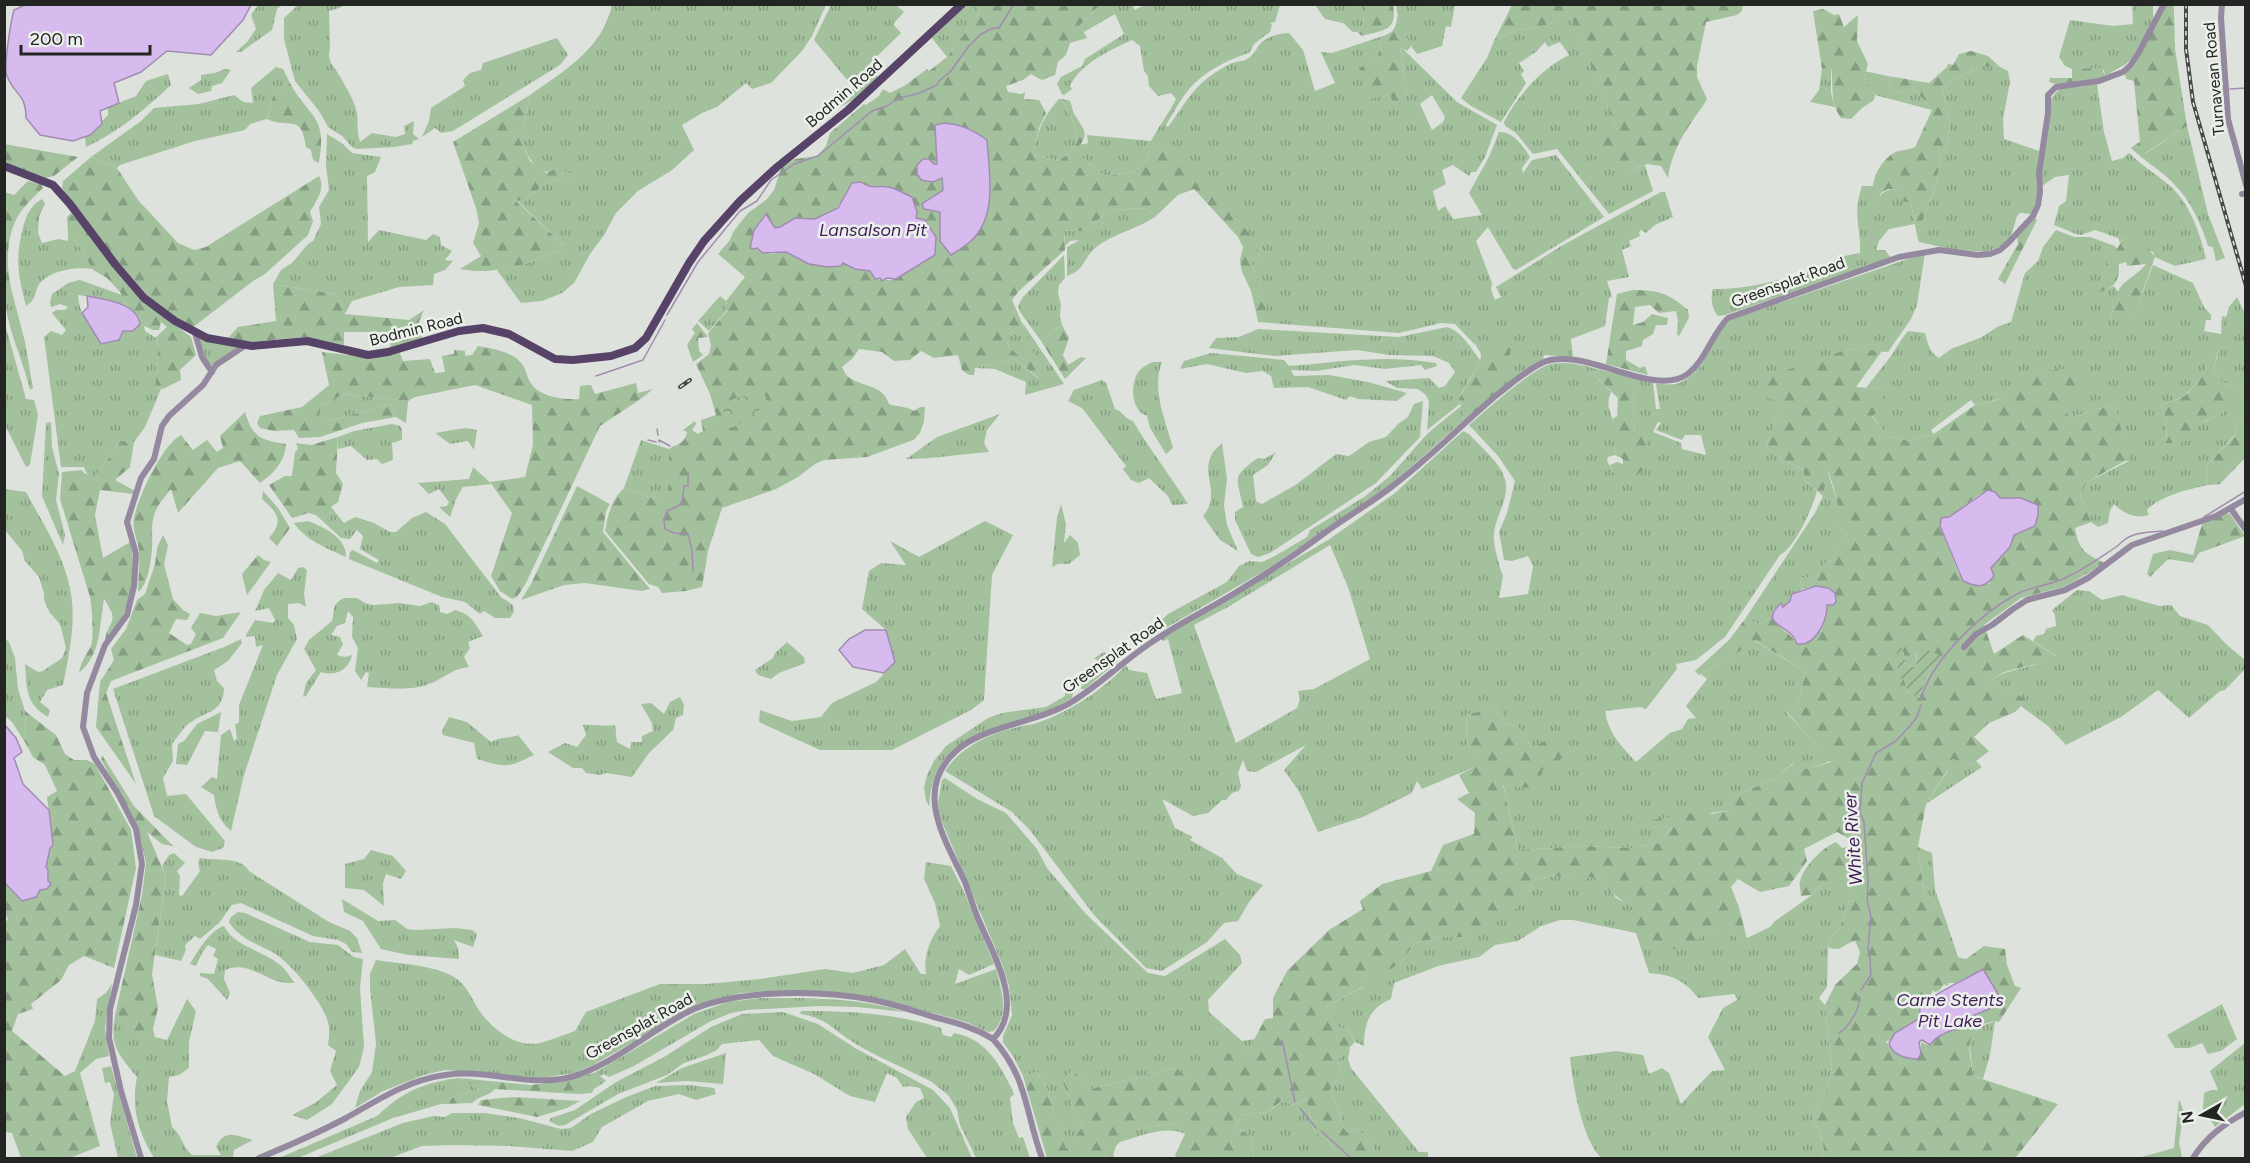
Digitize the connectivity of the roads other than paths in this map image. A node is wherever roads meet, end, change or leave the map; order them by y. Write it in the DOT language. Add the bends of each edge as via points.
graph roads {
  1 [pos="962,4"];
  2 [pos="2164,4"];
  3 [pos="2222,4"];
  4 [pos="4,166"];
  5 [pos="2246,185"];
  6 [pos="195,333"];
  7 [pos="246,345"];
  8 [pos="212,372"];
  9 [pos="2246,499"];
  10 [pos="2231,508"];
  11 [pos="2246,530"];
  12 [pos="1964,647"];
  13 [pos="993,1039"];
  14 [pos="2246,1112"];
  15 [pos="141,1158"];
  16 [pos="260,1158"];
  17 [pos="1042,1158"];
  18 [pos="2193,1158"];
  1 -- 7 [label="main road, Bodmin Road" via="848,110 740,201 689,263 650,333 630,351 593,359 561,360 509,334 483,328 373,355 307,341"];
  2 -- 13 [label="street, Greensplat Road" via="2123,72 2099,81 2056,87 2048,95 2038,205 2033,216 2000,250 1978,255 1939,250 1899,257 1728,318 1695,367 1671,382 1584,362 1547,361 1510,384 1392,487 1301,551 1154,640 1070,703 1047,716 999,729 954,752 939,776 934,812 999,965 1008,1008"];
  3 -- 5 [label="street, Turnavean Road" via="2228,119"];
  4 -- 6 [label="main road, Bodmin Road" via="53,185 140,294"];
  6 -- 7 [label="main road, Bodmin Road"];
  6 -- 8 [label="street" via="202,357"];
  7 -- 8 [label="street"];
  8 -- 15 [label="street" via="163,423 154,459 141,478 127,522 136,554 134,586 127,615 105,645 87,693 83,727 94,757 135,829 142,864 110,1009 108,1038"];
  9 -- 10 [label="street"];
  10 -- 11 [label="street"];
  10 -- 12 [label="street" via="2132,544 2088,578 2065,590 2027,600 1976,634"];
  13 -- 16 [label="street, Greensplat Road" via="973,1027 872,999 742,995 693,1010 597,1066 570,1077 525,1080 447,1074 423,1080"];
  13 -- 17 [label="street" via="1020,1078"];
  14 -- 18 [label="street" via="2214,1132"];
}
